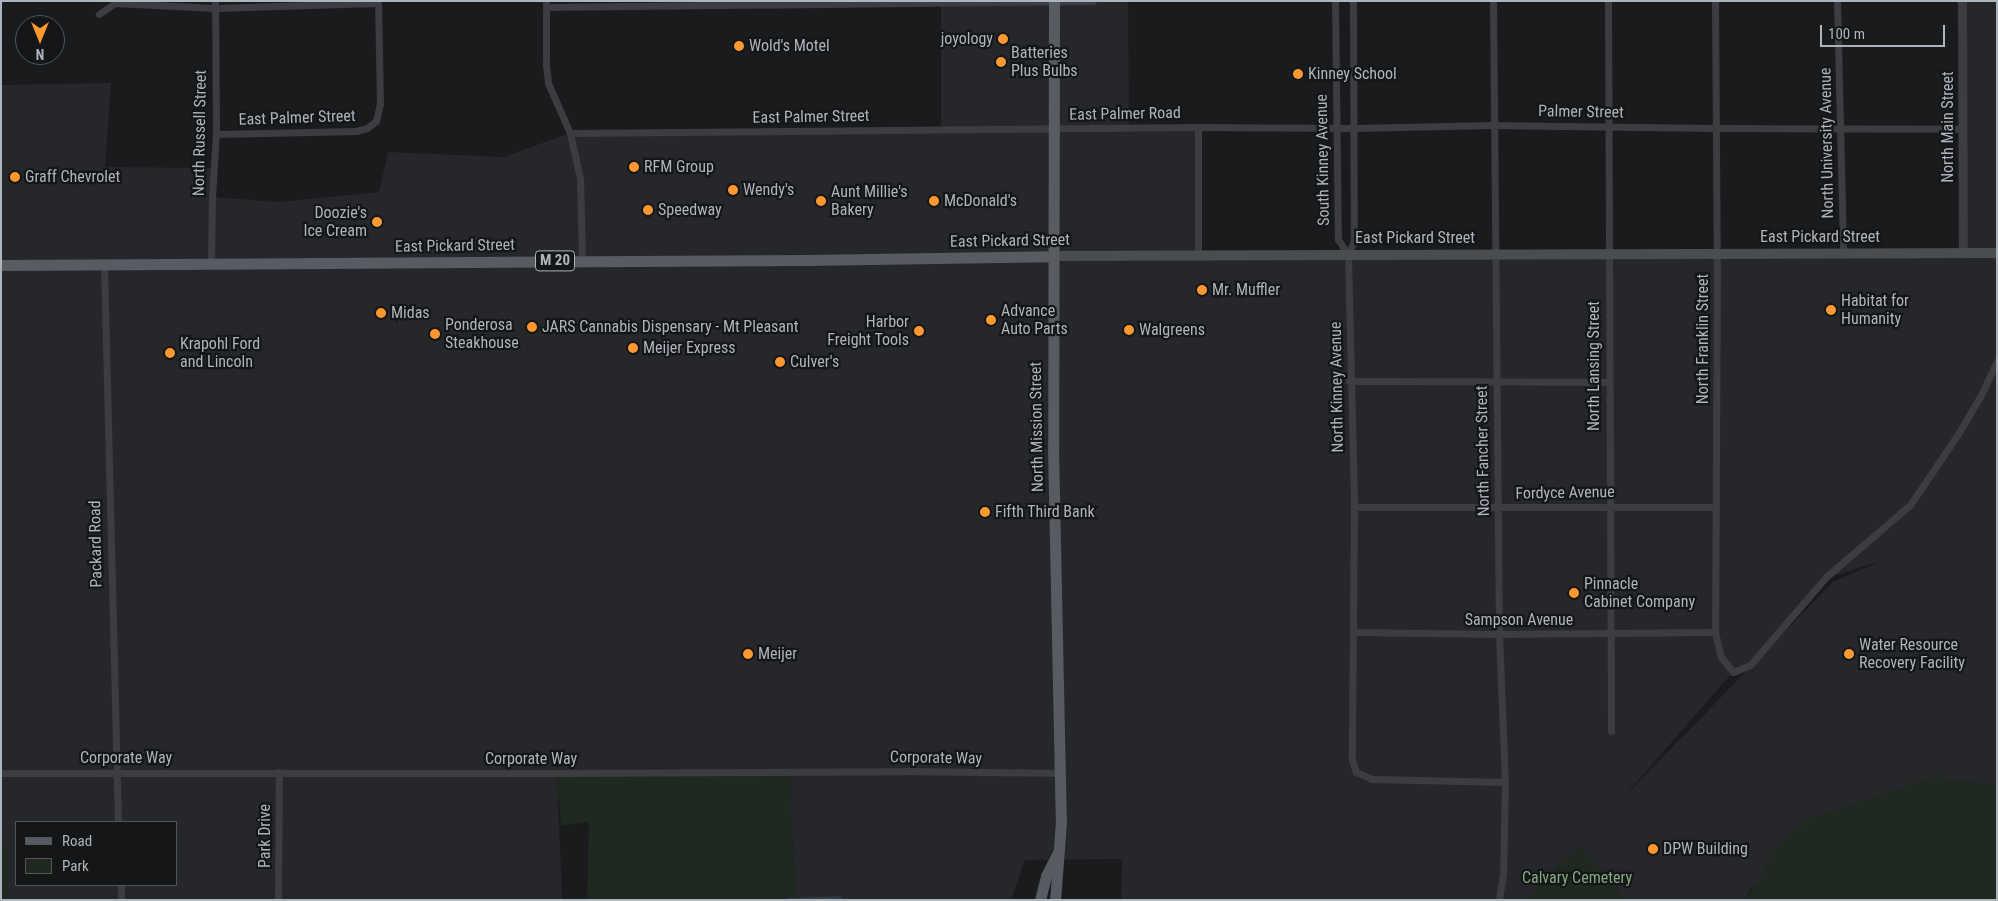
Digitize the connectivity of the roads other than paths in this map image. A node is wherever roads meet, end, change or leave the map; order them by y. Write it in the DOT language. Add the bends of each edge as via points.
graph roads {
  1 [pos="1093,1"];
  2 [pos="1335,1"];
  3 [pos="1353,1"];
  4 [pos="1493,1"];
  5 [pos="1608,1"];
  6 [pos="1715,1"];
  7 [pos="1837,1"];
  8 [pos="1962,1"];
  9 [pos="378,2"];
  10 [pos="1054,2"];
  11 [pos="546,4"];
  12 [pos="215,5"];
  13 [pos="99,14"];
  14 [pos="1493,125"];
  15 [pos="1608,126"];
  16 [pos="1198,127"];
  17 [pos="1337,127"];
  18 [pos="1353,128"];
  19 [pos="1716,128"];
  20 [pos="1053,129"];
  21 [pos="1840,129"];
  22 [pos="1963,129"];
  23 [pos="570,133"];
  24 [pos="216,134"];
  25 [pos="1963,253"];
  26 [pos="1997,253"];
  27 [pos="1495,254"];
  28 [pos="1608,254"];
  29 [pos="1717,254"];
  30 [pos="1843,254"];
  31 [pos="1348,255"];
  32 [pos="1052,256"];
  33 [pos="1198,256"];
  34 [pos="582,261"];
  35 [pos="1,265"];
  36 [pos="104,265"];
  37 [pos="211,265"];
  38 [pos="1997,361"];
  39 [pos="1349,381"];
  40 [pos="1496,381"];
  41 [pos="1608,382"];
  42 [pos="1610,506"];
  43 [pos="1354,507"];
  44 [pos="1499,507"];
  45 [pos="1716,507"];
  46 [pos="1354,632"];
  47 [pos="1715,632"];
  48 [pos="1610,633"];
  49 [pos="1499,634"];
  50 [pos="1610,731"];
  51 [pos="116,771"];
  52 [pos="1,772"];
  53 [pos="278,772"];
  54 [pos="1060,773"];
  55 [pos="1505,782"];
  56 [pos="118,821"];
  57 [pos="1058,852"];
  58 [pos="121,886"];
  59 [pos="121,900"];
  60 [pos="278,900"];
  61 [pos="1040,900"];
  62 [pos="1055,900"];
  63 [pos="1499,900"];
  1 -- 10 [label="street"];
  2 -- 17 [label="street, South Kinney Avenue"];
  3 -- 18 [label="street, North Kinney Avenue"];
  4 -- 14 [label="street, North Fancher Street"];
  5 -- 15 [label="street, North Lansing Street"];
  6 -- 19 [label="street, North Franklin Street"];
  7 -- 21 [label="street, North University Avenue"];
  8 -- 22 [label="street, North Main Street"];
  9 -- 12 [label="street"];
  9 -- 24 [label="street, East Palmer Street" via="380,104 376,121 367,128 356,130"];
  10 -- 11 [label="street"];
  10 -- 20 [label="main road, North Mission Street"];
  11 -- 23 [label="street" via="548,83"];
  12 -- 13 [label="street" via="115,3"];
  12 -- 24 [label="street, North Russell Street"];
  14 -- 15 [label="street, Palmer Street"];
  14 -- 18 [label="street, Palmer Street"];
  14 -- 27 [label="street, North Fancher Street"];
  15 -- 19 [label="street, Palmer Street"];
  15 -- 28 [label="street, North Lansing Street"];
  16 -- 17 [label="street, Palmer Street"];
  16 -- 20 [label="street, East Palmer Road"];
  16 -- 33 [label="street"];
  17 -- 18 [label="street, Palmer Street"];
  17 -- 31 [label="street, South Kinney Avenue" via="1338,239"];
  18 -- 31 [label="street, North Kinney Avenue" via="1354,241"];
  19 -- 21 [label="street, Palmer Street"];
  19 -- 29 [label="street, North Franklin Street"];
  20 -- 23 [label="street, East Palmer Street"];
  20 -- 32 [label="main road, North Mission Street"];
  21 -- 22 [label="street, Palmer Street"];
  21 -- 30 [label="street, North University Avenue"];
  22 -- 25 [label="street, North Main Street"];
  23 -- 34 [label="street" via="580,178"];
  24 -- 37 [label="street, North Russell Street"];
  25 -- 26 [label="main road, East Pickard Street"];
  25 -- 30 [label="main road, East Pickard Street"];
  27 -- 28 [label="main road, East Pickard Street"];
  27 -- 31 [label="main road, East Pickard Street"];
  27 -- 40 [label="street, North Fancher Street"];
  28 -- 29 [label="main road, East Pickard Street"];
  28 -- 41 [label="street, North Lansing Street"];
  29 -- 30 [label="main road, East Pickard Street"];
  29 -- 45 [label="street, North Franklin Street"];
  31 -- 33 [label="main road, East Pickard Street"];
  31 -- 39 [label="street, North Kinney Avenue"];
  32 -- 33 [label="main road, East Pickard Street"];
  32 -- 34 [label="main road, East Pickard Street / M 20"];
  32 -- 54 [label="main road, North Mission Street"];
  34 -- 37 [label="main road, East Pickard Street / M 20"];
  35 -- 36 [label="main road, East Pickard Street / M 20"];
  36 -- 37 [label="main road, East Pickard Street / M 20"];
  36 -- 51 [label="street, Packard Road"];
  38 -- 47 [label="street, North Franklin Street" via="1958,434 1910,505 1826,578 1750,665 1733,672 1721,657"];
  39 -- 40 [label="street"];
  39 -- 43 [label="street, North Kinney Avenue"];
  40 -- 41 [label="street"];
  40 -- 44 [label="street, North Fancher Street"];
  41 -- 42 [label="street, North Lansing Street"];
  42 -- 44 [label="street, Fordyce Avenue"];
  42 -- 45 [label="street, Fordyce Avenue"];
  42 -- 48 [label="street, North Lansing Street"];
  43 -- 44 [label="street, Fordyce Avenue"];
  43 -- 46 [label="street, North Kinney Avenue"];
  44 -- 49 [label="street, North Fancher Street"];
  45 -- 47 [label="street, North Franklin Street"];
  46 -- 49 [label="street, Sampson Avenue"];
  46 -- 55 [label="street, North Kinney Avenue" via="1352,760 1356,772 1372,779"];
  47 -- 48 [label="street, Sampson Avenue"];
  48 -- 49 [label="street, Sampson Avenue"];
  48 -- 50 [label="street, North Lansing Street"];
  49 -- 55 [label="street, North Fancher Street"];
  51 -- 52 [label="street, Corporate Way"];
  51 -- 53 [label="street, Corporate Way"];
  51 -- 56 [label="street, Packard Road"];
  53 -- 54 [label="street, Corporate Way"];
  53 -- 60 [label="street, Park Drive"];
  54 -- 57 [label="main road, North Mission Street"];
  55 -- 63 [label="street, North Fancher Street" via="1503,874"];
  57 -- 61 [label="main road, North Mission Street" via="1046,876"];
  57 -- 62 [label="main road, North Mission Street"];
  58 -- 59 [label="street"];
}
